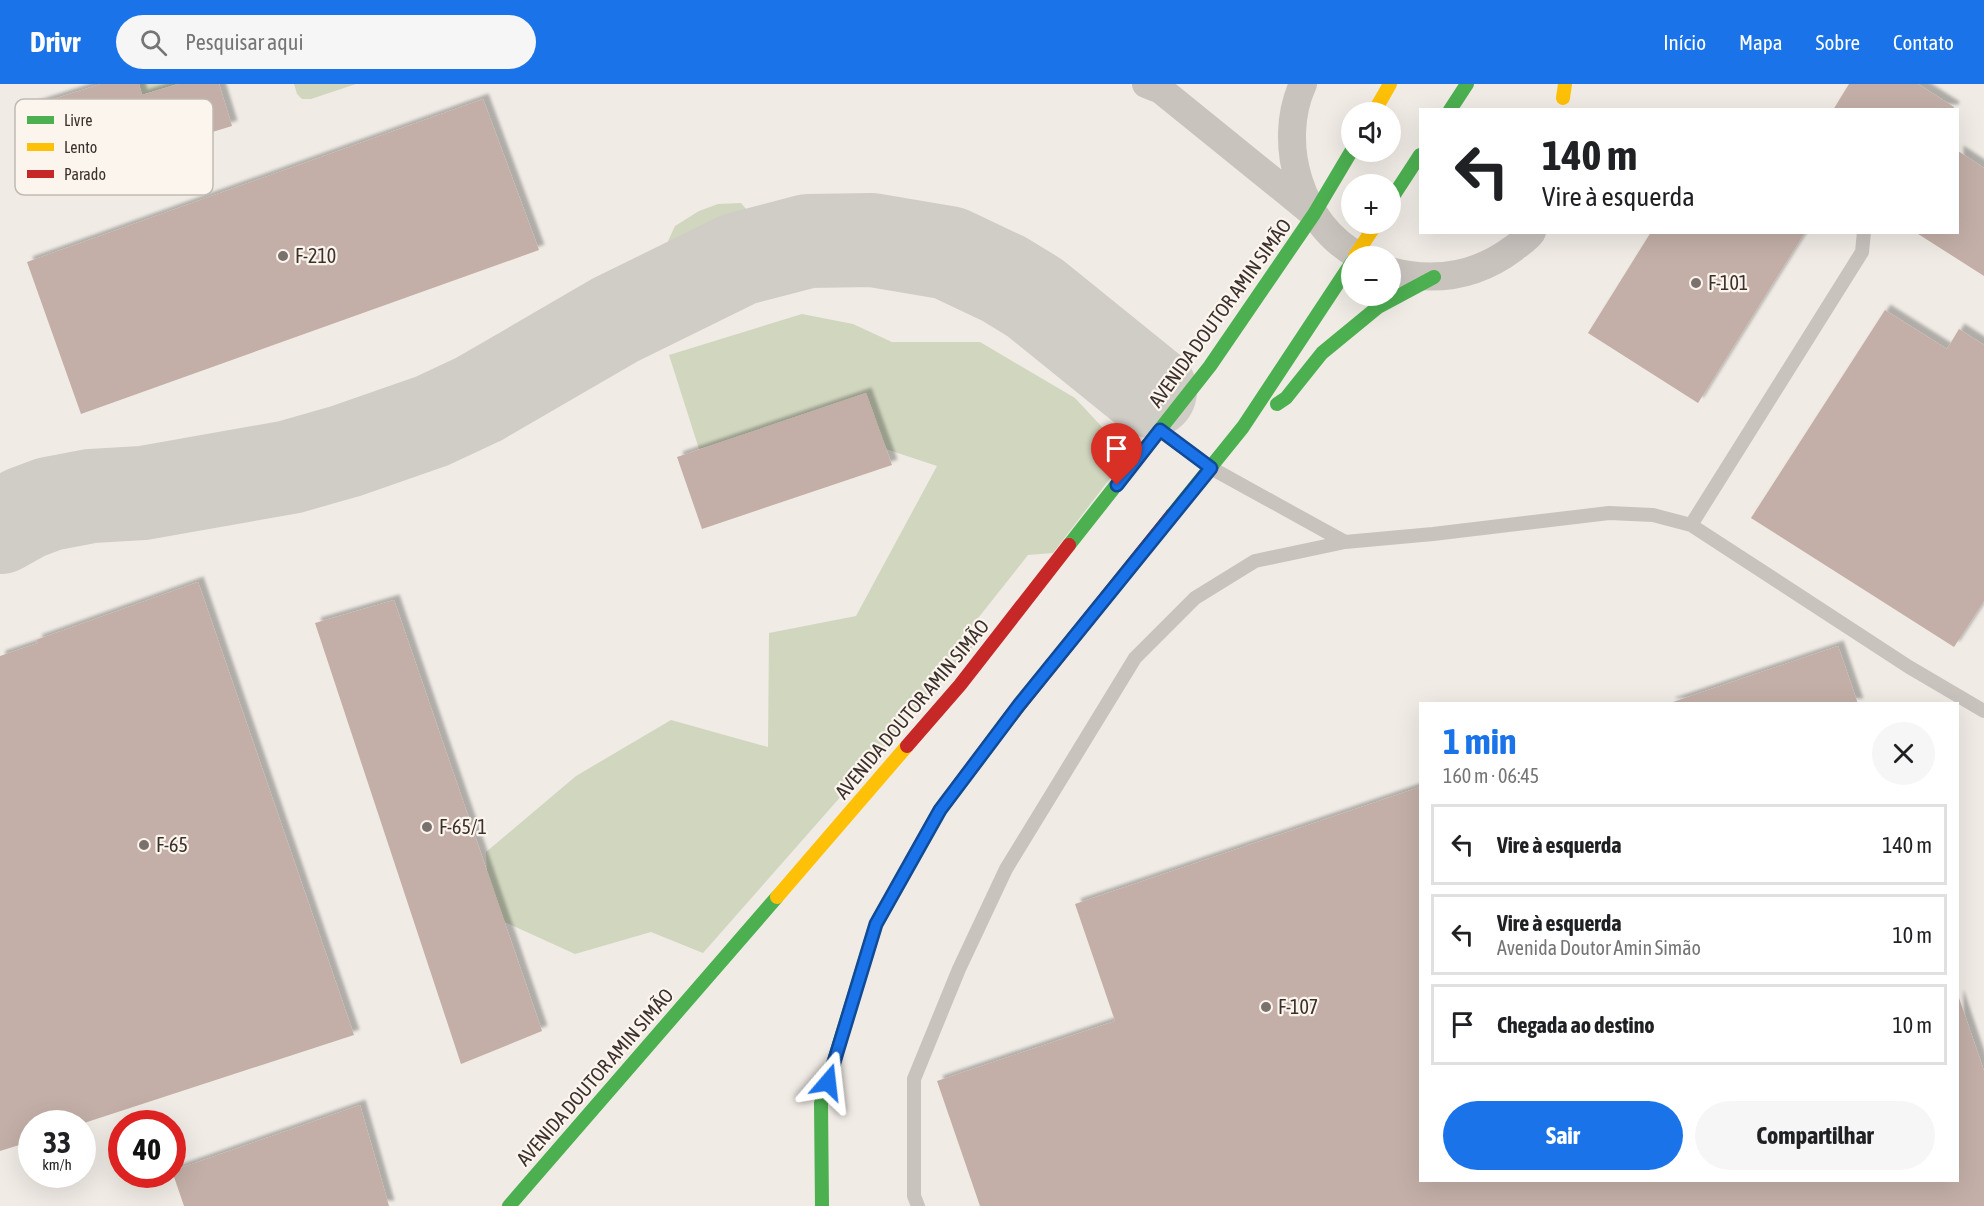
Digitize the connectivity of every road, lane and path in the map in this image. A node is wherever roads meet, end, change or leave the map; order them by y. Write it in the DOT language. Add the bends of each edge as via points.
graph roads {
  1 [pos="1146,84"];
  2 [pos="1303,84"];
  3 [pos="1390,84"];
  4 [pos="1467,84"];
  5 [pos="1380,102"];
  6 [pos="1451,108"];
  7 [pos="1419,157"];
  8 [pos="1345,162"];
  9 [pos="1401,184"];
  10 [pos="1314,214"];
  11 [pos="1530,234"];
  12 [pos="1864,234"];
  13 [pos="1343,246"];
  14 [pos="1401,274"];
  15 [pos="1434,277"];
  16 [pos="1341,278"];
  17 [pos="1244,427"];
  18 [pos="1160,430"];
  19 [pos="1211,468"];
  20 [pos="1691,525"];
  21 [pos="1345,542"];
  22 [pos="1984,711"];
  23 [pos="819,1202"];
  24 [pos="509,1206"];
  25 [pos="918,1206"];
  1 -- 10 [label="street" via="1161,90"];
  2 -- 10 [label="street" via="1291,138 1297,178"];
  3 -- 5 [label="street"];
  4 -- 6 [label="street"];
  7 -- 9 [label="street"];
  8 -- 10 [label="street, AVENIDA DOUTOR AMIN SIMÃO"];
  10 -- 13 [label="street"];
  10 -- 18 [label="street, AVENIDA DOUTOR AMIN SIMÃO" via="1210,366"];
  11 -- 15 [label="street" via="1499,259 1465,274"];
  12 -- 20 [label="lane" via="1862,252"];
  14 -- 15 [label="street"];
  15 -- 17 [label="street" via="1378,307 1322,354 1286,398"];
  16 -- 17 [label="street"];
  17 -- 19 [label="street"];
  18 -- 19 [label="street"];
  18 -- 24 [label="street, AVENIDA DOUTOR AMIN SIMÃO" via="960,685"];
  19 -- 21 [label="lane"];
  19 -- 23 [label="street" via="1019,705 940,810 876,924 821,1102"];
  20 -- 21 [label="lane" via="1653,515 1609,513"];
  20 -- 22 [label="lane"];
  21 -- 25 [label="lane" via="1255,561 1195,598 1135,658 1006,869 914,1078 914,1196"];
}
